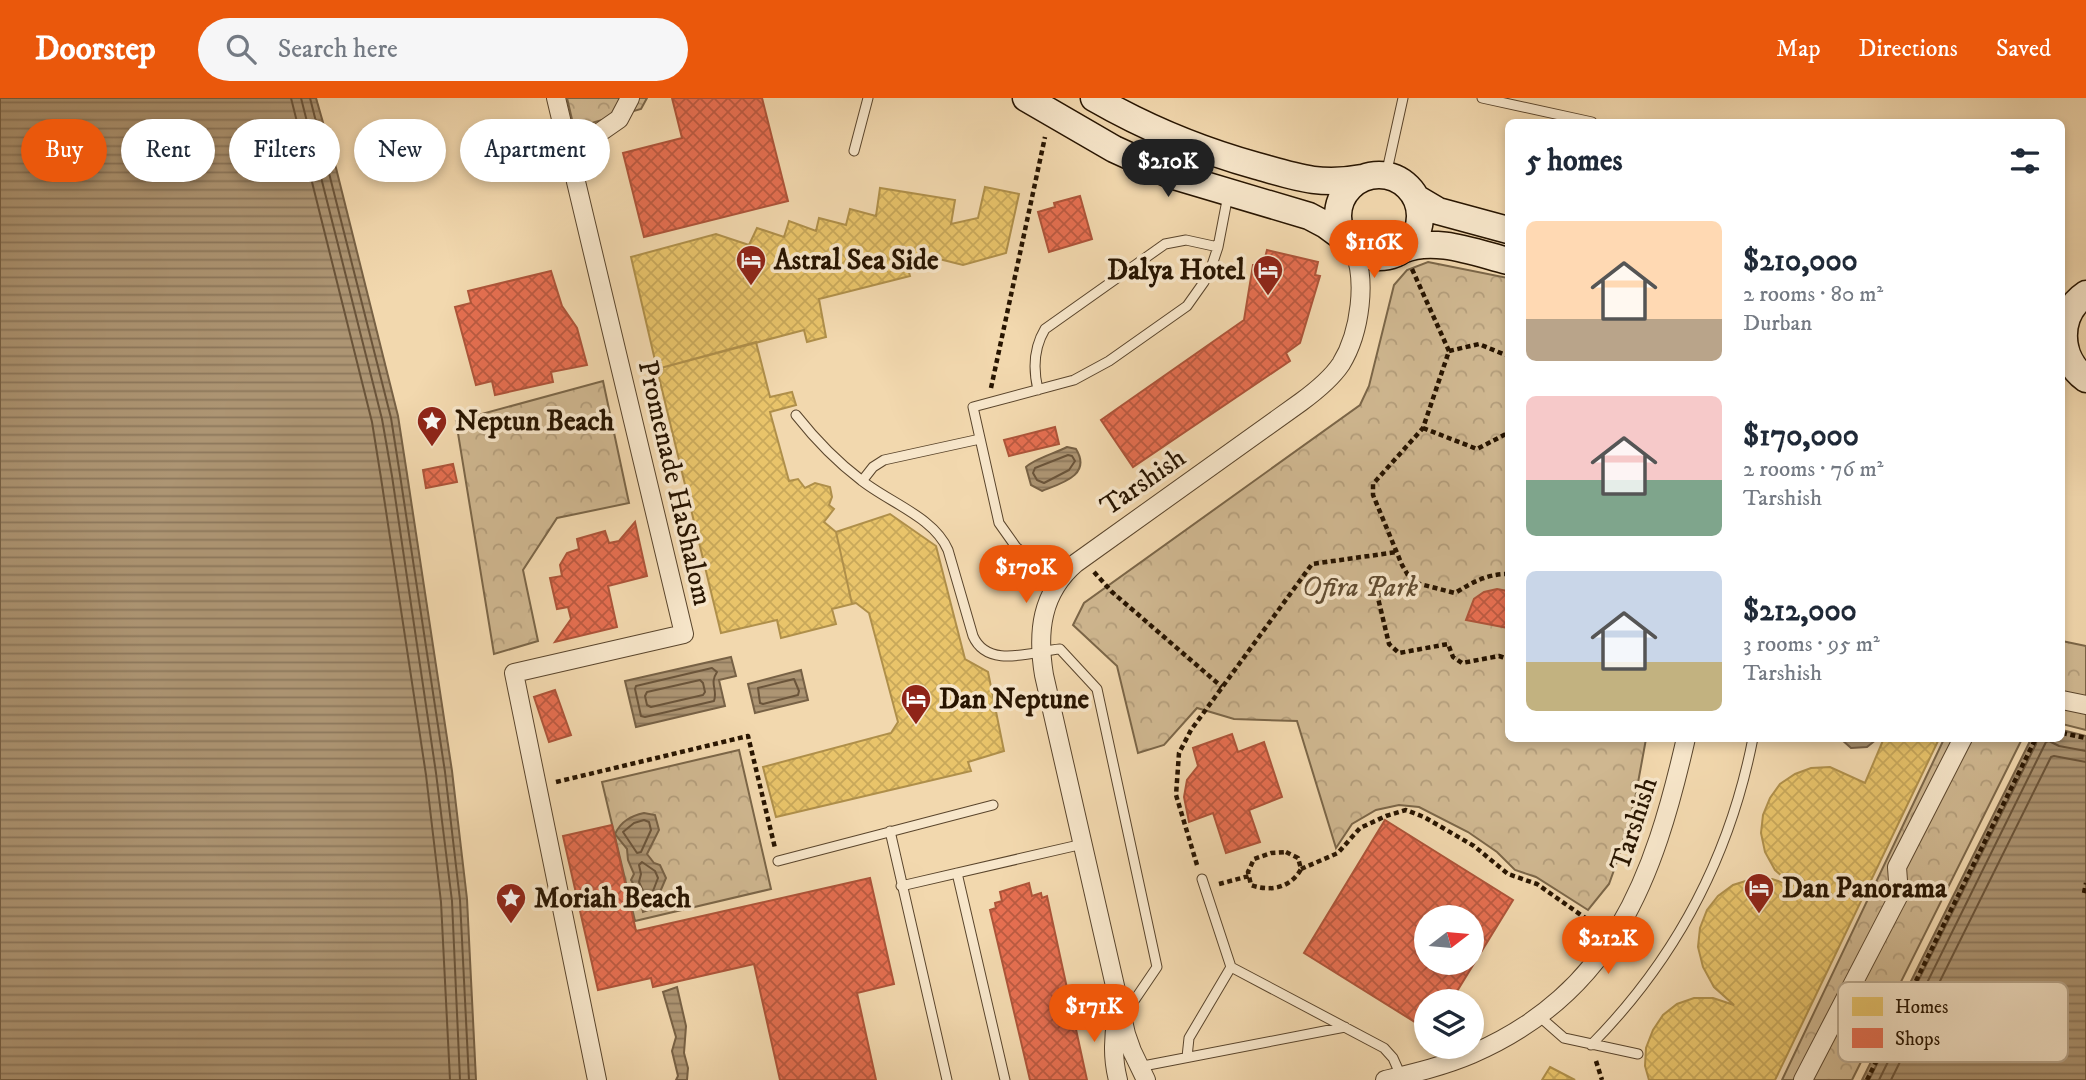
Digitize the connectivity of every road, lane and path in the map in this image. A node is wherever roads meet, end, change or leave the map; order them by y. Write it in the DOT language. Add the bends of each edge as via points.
graph roads {
  1 [pos="556,98"];
  2 [pos="630,98"];
  3 [pos="868,98"];
  4 [pos="1026,98"];
  5 [pos="1094,98"];
  6 [pos="1403,98"];
  7 [pos="1482,98"];
  8 [pos="1050,112"];
  9 [pos="561,119"];
  10 [pos="1578,119"];
  11 [pos="610,125"];
  12 [pos="854,151"];
  13 [pos="1374,177"];
  14 [pos="577,182"];
  15 [pos="1228,193"];
  16 [pos="1416,198"];
  17 [pos="1505,229"];
  18 [pos="1348,243"];
  19 [pos="1218,247"];
  20 [pos="1402,250"];
  21 [pos="1505,260"];
  22 [pos="2072,308"];
  23 [pos="2065,327"];
  24 [pos="2065,347"];
  25 [pos="1449,351"];
  26 [pos="1505,355"];
  27 [pos="2076,375"];
  28 [pos="1038,390"];
  29 [pos="988,403"];
  30 [pos="796,415"];
  31 [pos="1423,428"];
  32 [pos="1505,435"];
  33 [pos="980,439"];
  34 [pos="862,481"];
  35 [pos="1397,552"];
  36 [pos="1082,558"];
  37 [pos="1505,574"];
  38 [pos="1059,580"];
  39 [pos="1412,582"];
  40 [pos="1041,650"];
  41 [pos="1505,658"];
  42 [pos="1222,687"];
  43 [pos="2065,701"];
  44 [pos="2086,705"];
  45 [pos="2065,734"];
  46 [pos="2086,738"];
  47 [pos="1685,742"];
  48 [pos="1751,742"];
  49 [pos="1961,742"];
  50 [pos="2034,742"];
  51 [pos="538,787"];
  52 [pos="993,805"];
  53 [pos="890,831"];
  54 [pos="1083,844"];
  55 [pos="778,860"];
  56 [pos="1301,869"];
  57 [pos="957,873"];
  58 [pos="1249,876"];
  59 [pos="2086,883"];
  60 [pos="1203,884"];
  61 [pos="901,886"];
  62 [pos="2084,893"];
  63 [pos="1613,937"];
  64 [pos="1231,967"];
  65 [pos="1854,982"];
  66 [pos="1915,982"];
  67 [pos="1121,1012"];
  68 [pos="1838,1013"];
  69 [pos="1539,1016"];
  70 [pos="1345,1027"];
  71 [pos="1591,1045"];
  72 [pos="1638,1054"];
  73 [pos="1187,1057"];
  74 [pos="1876,1062"];
  75 [pos="1142,1073"];
  76 [pos="1393,1078"];
  77 [pos="597,1080"];
  78 [pos="947,1080"];
  79 [pos="1005,1080"];
  80 [pos="1118,1080"];
  81 [pos="1803,1080"];
  82 [pos="1867,1080"];
  1 -- 9 [label="street, Promenade HaShalom"];
  2 -- 11 [label="street" via="619,119"];
  3 -- 12 [label="lane"];
  4 -- 8 [label="street"];
  5 -- 13 [label="street" via="1173,139 1237,160 1314,181"];
  6 -- 13 [label="lane"];
  7 -- 10 [label="lane"];
  8 -- 15 [label="street" via="1137,160"];
  8 -- 29 [label="path"];
  13 -- 16 [label="street" via="1404,183"];
  13 -- 18 [label="street" via="1346,191 1339,208 1338,221"];
  14 -- 51 [label="street, Promenade HaShalom" via="684,634 514,673"];
  15 -- 18 [label="street" via="1309,216"];
  15 -- 19 [label="lane"];
  16 -- 17 [label="street" via="1438,211"];
  16 -- 20 [label="street" via="1419,223"];
  18 -- 20 [label="street" via="1373,256"];
  18 -- 36 [label="street, Tarshish" via="1361,271 1360,296 1349,346 1329,379"];
  19 -- 28 [label="lane" via="1204,282 1187,306 1095,370"];
  19 -- 28 [label="lane" via="1186,240 1165,244 1045,329 1034,362"];
  20 -- 21 [label="street" via="1434,245"];
  20 -- 25 [label="path"];
  22 -- 23 [label="street"];
  24 -- 27 [label="street"];
  25 -- 26 [label="path" via="1479,344"];
  25 -- 31 [label="path"];
  28 -- 29 [label="lane"];
  29 -- 33 [label="lane" via="973,407"];
  30 -- 34 [label="lane"];
  31 -- 32 [label="path" via="1477,449"];
  31 -- 35 [label="path" via="1373,484 1373,495"];
  33 -- 34 [label="lane" via="884,460"];
  33 -- 38 [label="lane" via="1004,532 1023,554"];
  34 -- 40 [label="lane" via="922,519 943,539 980,648 1006,656"];
  35 -- 39 [label="path"];
  35 -- 42 [label="path" via="1312,564"];
  36 -- 38 [label="street, Tarshish"];
  36 -- 42 [label="path" via="1112,592"];
  37 -- 39 [label="path" via="1476,580 1455,593"];
  38 -- 40 [label="street, Tarshish" via="1043,614"];
  39 -- 41 [label="path" via="1379,593 1389,645 1399,653 1448,644 1453,657 1462,663"];
  40 -- 54 [label="street, Tarshish"];
  40 -- 67 [label="lane" via="1060,649 1097,689 1157,967"];
  42 -- 60 [label="path" via="1191,730 1179,753 1177,770 1176,795"];
  43 -- 44 [label="street"];
  45 -- 46 [label="path"];
  47 -- 63 [label="street, Tarshish" via="1652,863"];
  48 -- 71 [label="lane" via="1727,831 1696,904 1645,985"];
  49 -- 65 [label="street" via="1896,867 1899,895"];
  50 -- 66 [label="path"];
  51 -- 55 [label="path" via="747,736"];
  51 -- 77 [label="street, Promenade HaShalom"];
  52 -- 53 [label="lane"];
  53 -- 55 [label="lane"];
  53 -- 61 [label="lane"];
  54 -- 57 [label="lane"];
  54 -- 67 [label="street, Tarshish"];
  56 -- 58 [label="path" via="1282,886 1264,890 1251,885"];
  56 -- 58 [label="path" via="1298,858 1286,852 1271,853 1254,859"];
  56 -- 63 [label="path" via="1338,853 1360,828 1406,810 1474,846 1508,874 1537,884"];
  57 -- 61 [label="lane"];
  57 -- 79 [label="lane"];
  58 -- 60 [label="path"];
  59 -- 62 [label="path"];
  60 -- 64 [label="lane"];
  61 -- 78 [label="lane"];
  63 -- 69 [label="street, Tarshish" via="1572,987"];
  64 -- 70 [label="lane"];
  64 -- 73 [label="lane" via="1189,1038"];
  67 -- 75 [label="street, Tarshish"];
  67 -- 80 [label="street, Tarshish" via="1114,1030"];
  68 -- 81 [label="street"];
  69 -- 71 [label="lane" via="1564,1038"];
  69 -- 76 [label="street, Tarshish" via="1471,1054"];
  70 -- 73 [label="lane"];
  70 -- 76 [label="lane" via="1384,1048 1393,1058"];
  71 -- 72 [label="lane"];
  73 -- 75 [label="lane"];
  74 -- 82 [label="path"];
}
